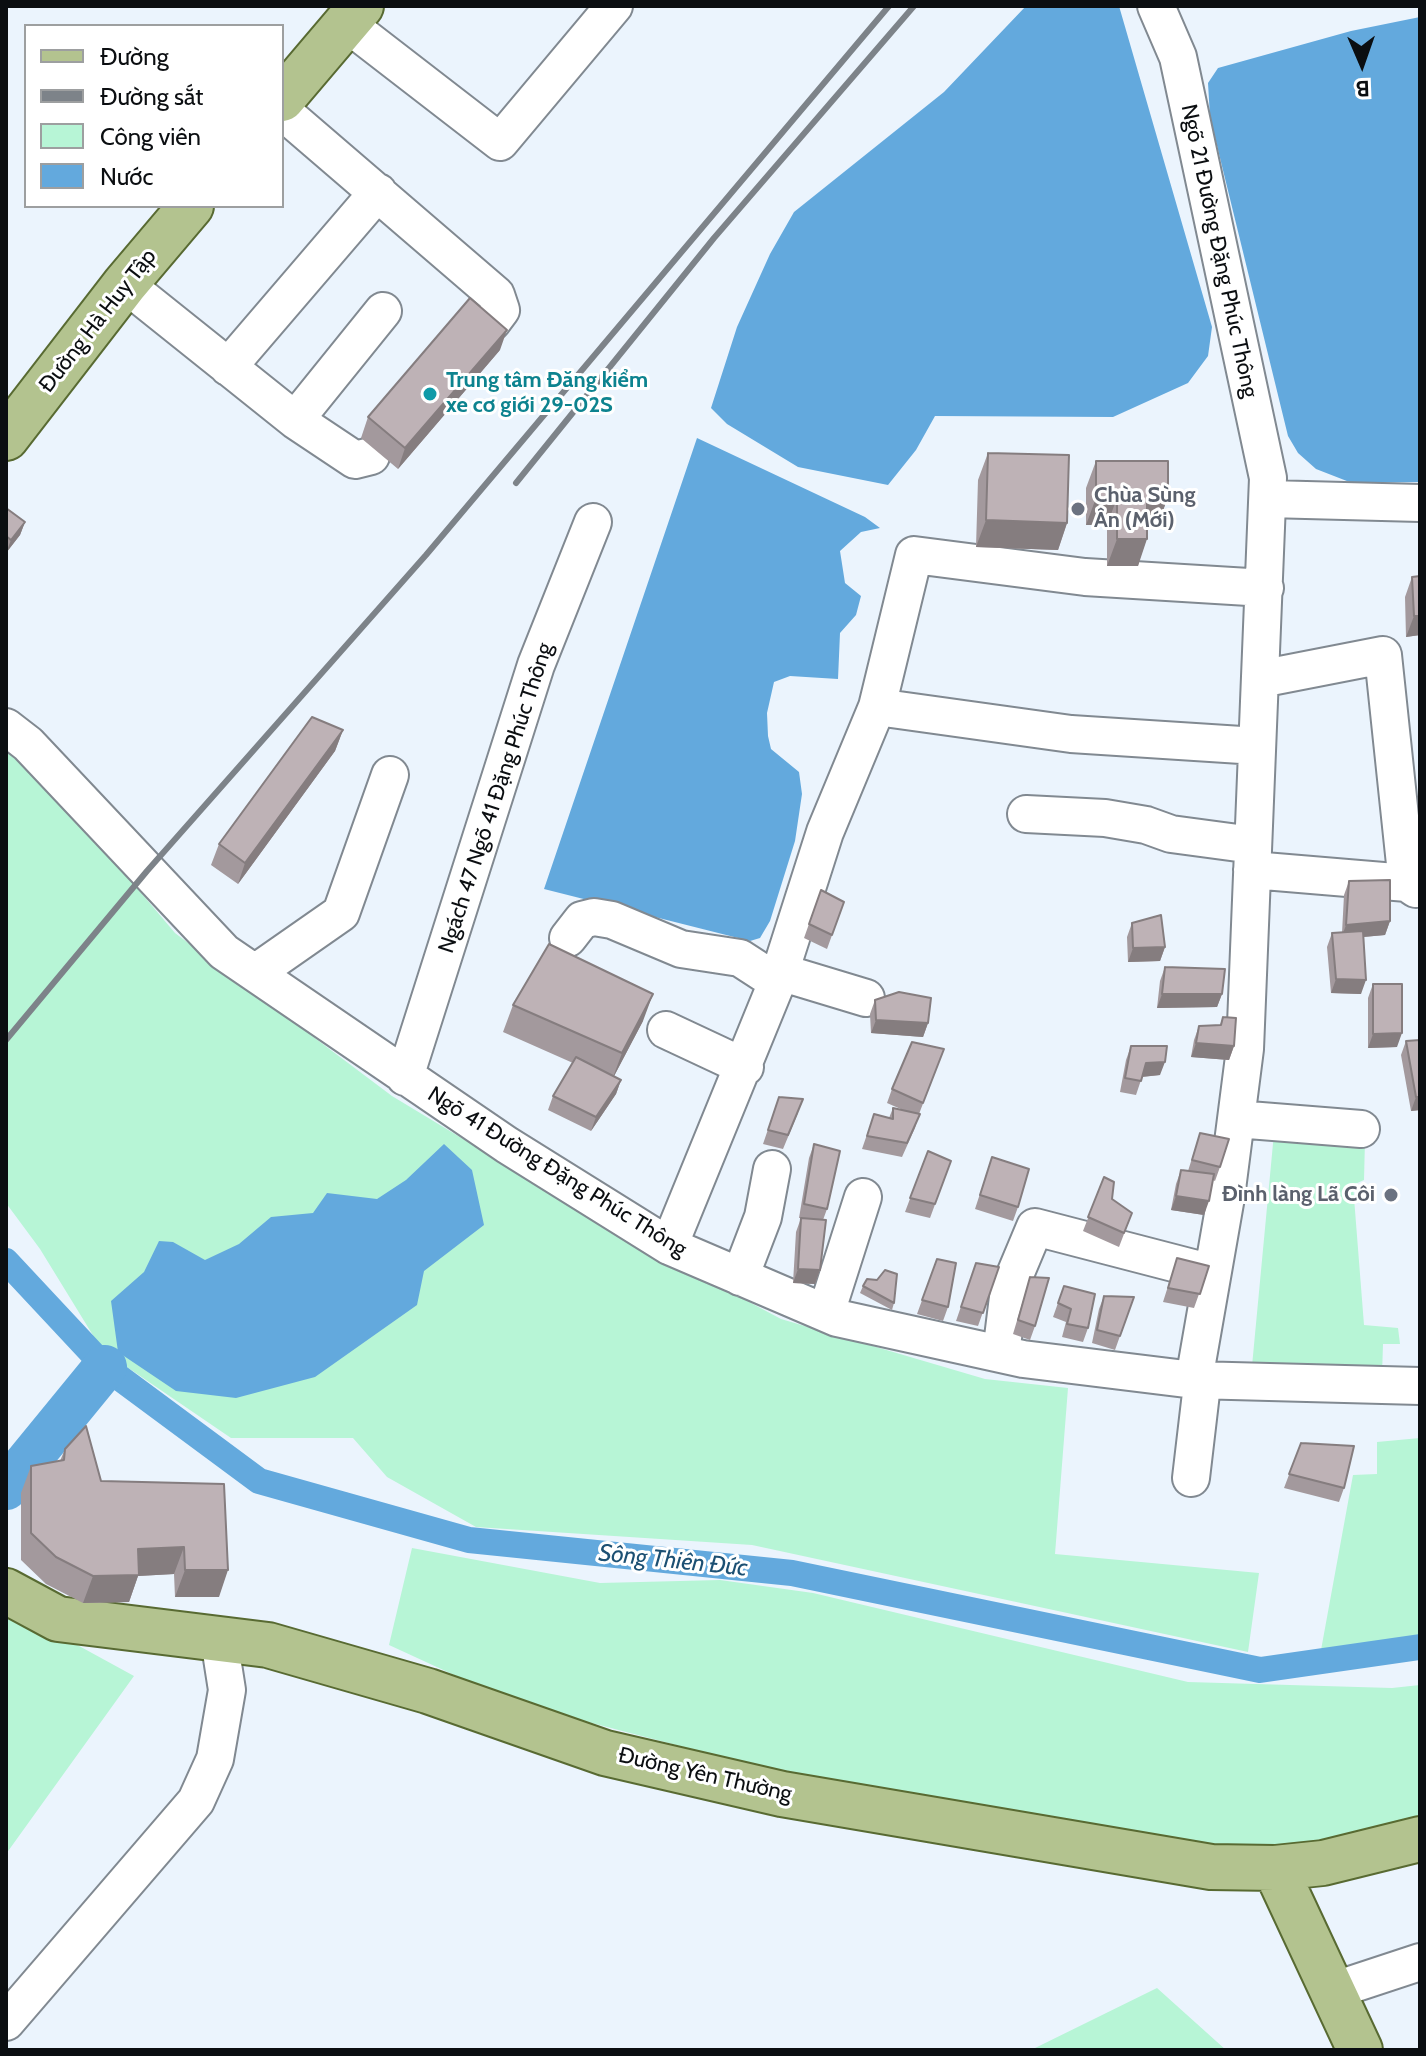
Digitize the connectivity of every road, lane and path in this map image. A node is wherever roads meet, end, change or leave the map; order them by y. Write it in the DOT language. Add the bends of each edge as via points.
graph roads {
  1 [pos="614,6"];
  2 [pos="1156,6"];
  3 [pos="354,14"];
  4 [pos="284,97"];
  5 [pos="284,113"];
  6 [pos="378,192"];
  7 [pos="189,208"];
  8 [pos="125,284"];
  9 [pos="383,311"];
  10 [pos="492,322"];
  11 [pos="228,367"];
  12 [pos="295,420"];
  13 [pos="6,438"];
  14 [pos="371,456"];
  15 [pos="1268,499"];
  16 [pos="1420,503"];
  17 [pos="593,522"];
  18 [pos="1265,588"];
  19 [pos="1260,679"];
  20 [pos="877,707"];
  21 [pos="6,727"];
  22 [pos="1257,746"];
  23 [pos="390,775"];
  24 [pos="1026,814"];
  25 [pos="1253,858"];
  26 [pos="1414,887"];
  27 [pos="568,938"];
  28 [pos="255,973"];
  29 [pos="779,977"];
  30 [pos="866,998"];
  31 [pos="666,1030"];
  32 [pos="745,1067"];
  33 [pos="405,1077"];
  34 [pos="1236,1119"];
  35 [pos="1361,1129"];
  36 [pos="772,1169"];
  37 [pos="863,1197"];
  38 [pos="669,1246"];
  39 [pos="1212,1273"];
  40 [pos="740,1277"];
  41 [pos="826,1313"];
  42 [pos="1001,1354"];
  43 [pos="1194,1380"];
  44 [pos="1420,1386"];
  45 [pos="1191,1478"];
  46 [pos="6,1591"];
  47 [pos="219,1639"];
  48 [pos="1420,1839"];
  49 [pos="1275,1868"];
  50 [pos="1420,1962"];
  51 [pos="1332,1991"];
  52 [pos="6,2022"];
  53 [pos="1360,2050"];
  1 -- 3 [label="street" via="500,142"];
  2 -- 15 [label="street, Ngõ 21 Đường Đặng Phúc Thông" via="1178,57 1268,478"];
  3 -- 4 [label="main road"];
  5 -- 6 [label="street"];
  6 -- 10 [label="street" via="496,295 501,310"];
  6 -- 11 [label="street"];
  7 -- 8 [label="main road, Đường Hà Huy Tập"];
  8 -- 11 [label="street"];
  8 -- 13 [label="main road, Đường Hà Huy Tập"];
  9 -- 12 [label="street"];
  11 -- 12 [label="street"];
  12 -- 14 [label="street" via="355,460"];
  15 -- 16 [label="street"];
  15 -- 18 [label="street, Ngõ 21 Đường Đặng Phúc Thông"];
  17 -- 33 [label="street, Ngách 47 Ngõ 41 Đặng Phúc Thông" via="536,665"];
  18 -- 19 [label="street, Ngõ 21 Đường Đặng Phúc Thông"];
  18 -- 20 [label="street" via="1085,577 914,555"];
  19 -- 22 [label="street, Ngõ 21 Đường Đặng Phúc Thông"];
  19 -- 26 [label="street" via="1383,655"];
  20 -- 22 [label="street" via="1071,734"];
  20 -- 29 [label="street" via="825,832"];
  21 -- 28 [label="street, Ngõ 41 Đường Đặng Phúc Thông" via="224,952"];
  22 -- 25 [label="street, Ngõ 21 Đường Đặng Phúc Thông"];
  23 -- 28 [label="street" via="341,913"];
  24 -- 25 [label="street" via="1146,825"];
  25 -- 26 [label="street"];
  25 -- 34 [label="street, Ngõ 21 Đường Đặng Phúc Thông" via="1245,1049"];
  27 -- 29 [label="street" via="582,920 612,920 681,949 740,958"];
  28 -- 33 [label="street, Ngõ 41 Đường Đặng Phúc Thông"];
  29 -- 30 [label="street"];
  29 -- 32 [label="street"];
  31 -- 32 [label="street"];
  32 -- 38 [label="street"];
  33 -- 38 [label="street, Ngõ 41 Đường Đặng Phúc Thông"];
  34 -- 35 [label="street"];
  34 -- 39 [label="street, Ngõ 21 Đường Đặng Phúc Thông"];
  36 -- 40 [label="street" via="763,1217"];
  37 -- 41 [label="street"];
  38 -- 40 [label="street, Ngõ 41 Đường Đặng Phúc Thông"];
  39 -- 42 [label="street" via="1035,1227 1009,1289"];
  39 -- 43 [label="street, Ngõ 21 Đường Đặng Phúc Thông"];
  40 -- 41 [label="street, Ngõ 41 Đường Đặng Phúc Thông"];
  41 -- 42 [label="street, Ngõ 41 Đường Đặng Phúc Thông"];
  42 -- 43 [label="street, Ngõ 41 Đường Đặng Phúc Thông"];
  43 -- 44 [label="street, Ngõ 41 Đường Đặng Phúc Thông"];
  43 -- 45 [label="street, Ngõ 21 Đường Đặng Phúc Thông" via="1201,1393"];
  46 -- 47 [label="main road, Đường Yên Thường" via="58,1619"];
  47 -- 49 [label="main road, Đường Yên Thường" via="268,1645 428,1691 605,1753 782,1794 1211,1867"];
  47 -- 52 [label="street" via="227,1690 215,1759 196,1801"];
  48 -- 49 [label="main road, Đường Yên Thường" via="1323,1863"];
  49 -- 51 [label="main road"];
  50 -- 51 [label="street"];
  51 -- 53 [label="main road"];
}
